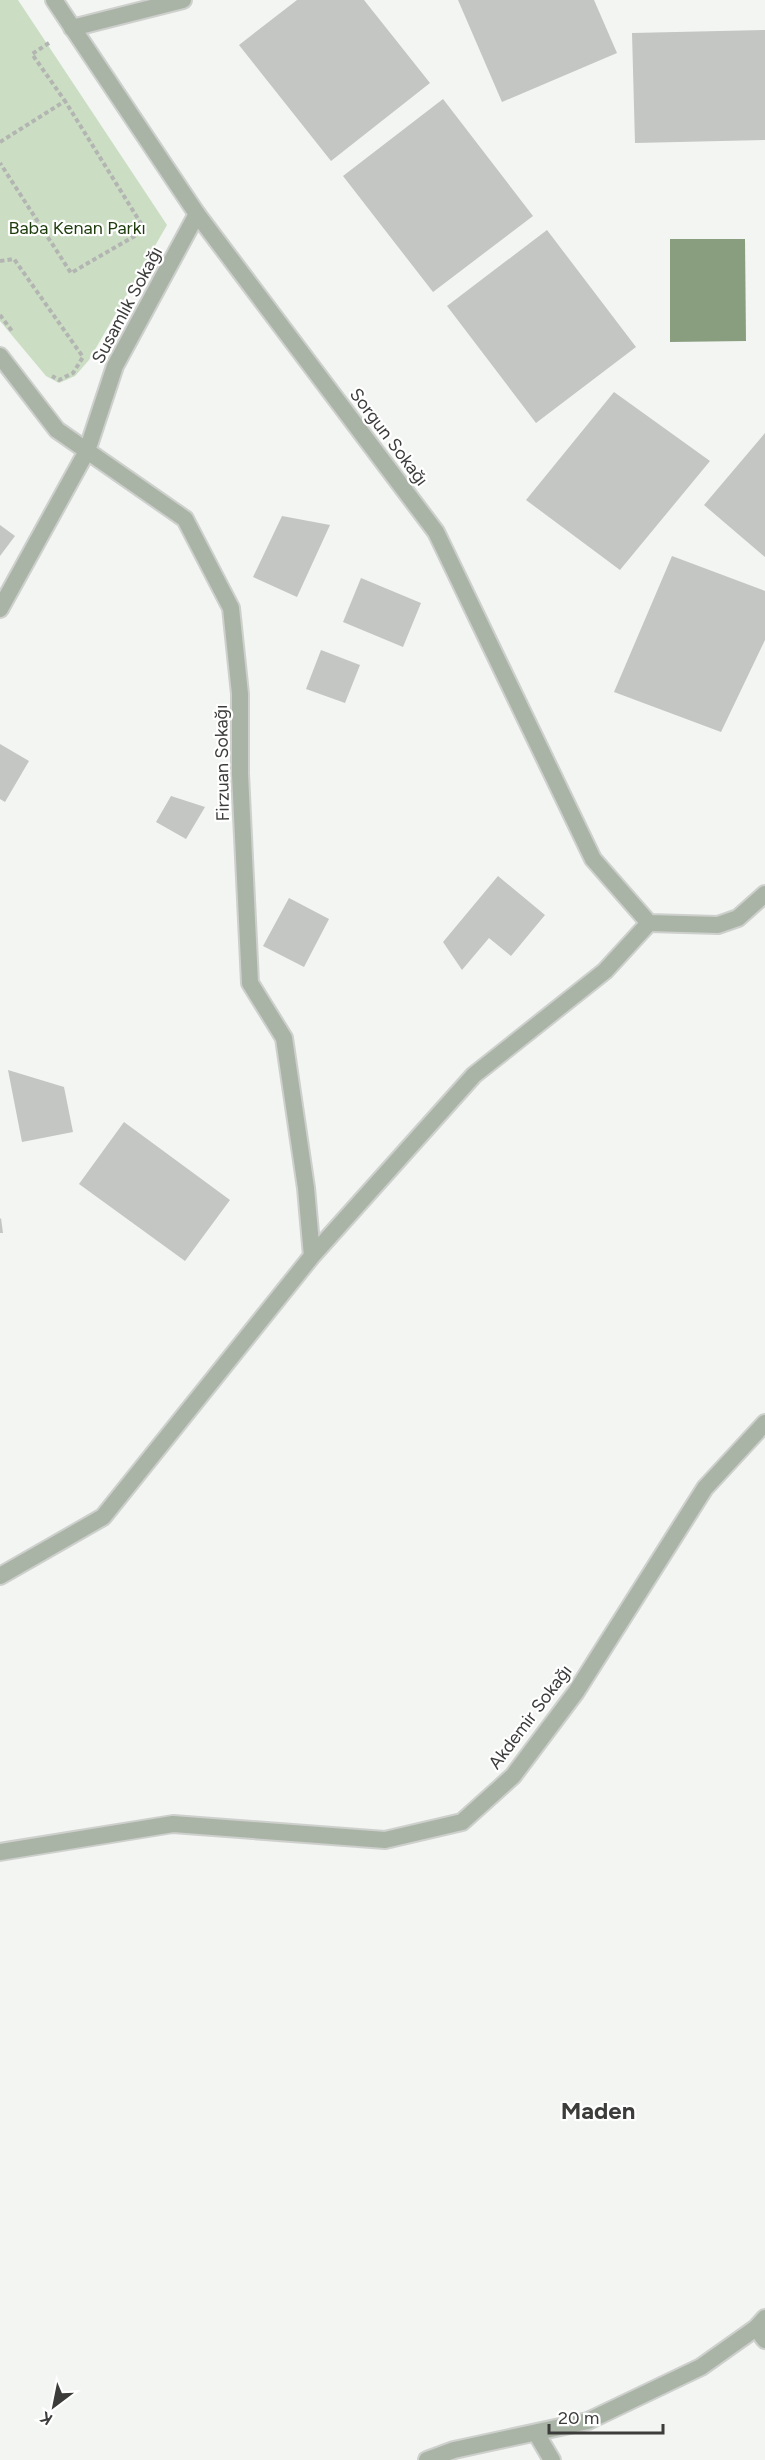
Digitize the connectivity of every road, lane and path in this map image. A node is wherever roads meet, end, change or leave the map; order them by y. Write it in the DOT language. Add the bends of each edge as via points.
graph roads {
  1 [pos="54,0"];
  2 [pos="183,0"];
  3 [pos="72,28"];
  4 [pos="65,101"];
  5 [pos="0,142"];
  6 [pos="0,163"];
  7 [pos="197,214"];
  8 [pos="0,261"];
  9 [pos="0,315"];
  10 [pos="13,332"];
  11 [pos="0,356"];
  12 [pos="46,374"];
  13 [pos="87,451"];
  14 [pos="0,609"];
  15 [pos="765,894"];
  16 [pos="649,923"];
  17 [pos="312,1256"];
  18 [pos="765,1423"];
  19 [pos="0,1576"];
  20 [pos="0,1852"];
  21 [pos="762,2329"];
  22 [pos="536,2433"];
  23 [pos="427,2460"];
  24 [pos="552,2460"];
  1 -- 3 [label="street, Sorgun Sokağı"];
  2 -- 3 [label="street"];
  3 -- 4 [label="path" via="32,54"];
  3 -- 7 [label="street, Sorgun Sokağı"];
  4 -- 5 [label="path"];
  4 -- 6 [label="path" via="145,230 71,273"];
  7 -- 13 [label="street, Susamlık Sokağı" via="115,366"];
  7 -- 16 [label="street, Sorgun Sokağı" via="436,532 593,859"];
  8 -- 12 [label="path" via="14,259 83,357 73,373 59,380"];
  9 -- 10 [label="path"];
  11 -- 13 [label="street, Firzuan Sokağı" via="57,430"];
  13 -- 14 [label="street, Susamlık Sokağı"];
  13 -- 17 [label="street, Firzuan Sokağı" via="185,519 231,608 240,694 250,982 284,1038"];
  15 -- 16 [label="street" via="738,918 718,924"];
  16 -- 17 [label="street" via="605,971 474,1075"];
  17 -- 19 [label="street" via="103,1517"];
  18 -- 20 [label="street, Akdemir Sokağı" via="705,1488 576,1692 513,1776 462,1822 385,1840 173,1824"];
  21 -- 22 [label="street" via="701,2367 588,2421"];
  22 -- 23 [label="street" via="453,2450"];
  22 -- 24 [label="street"];
}
